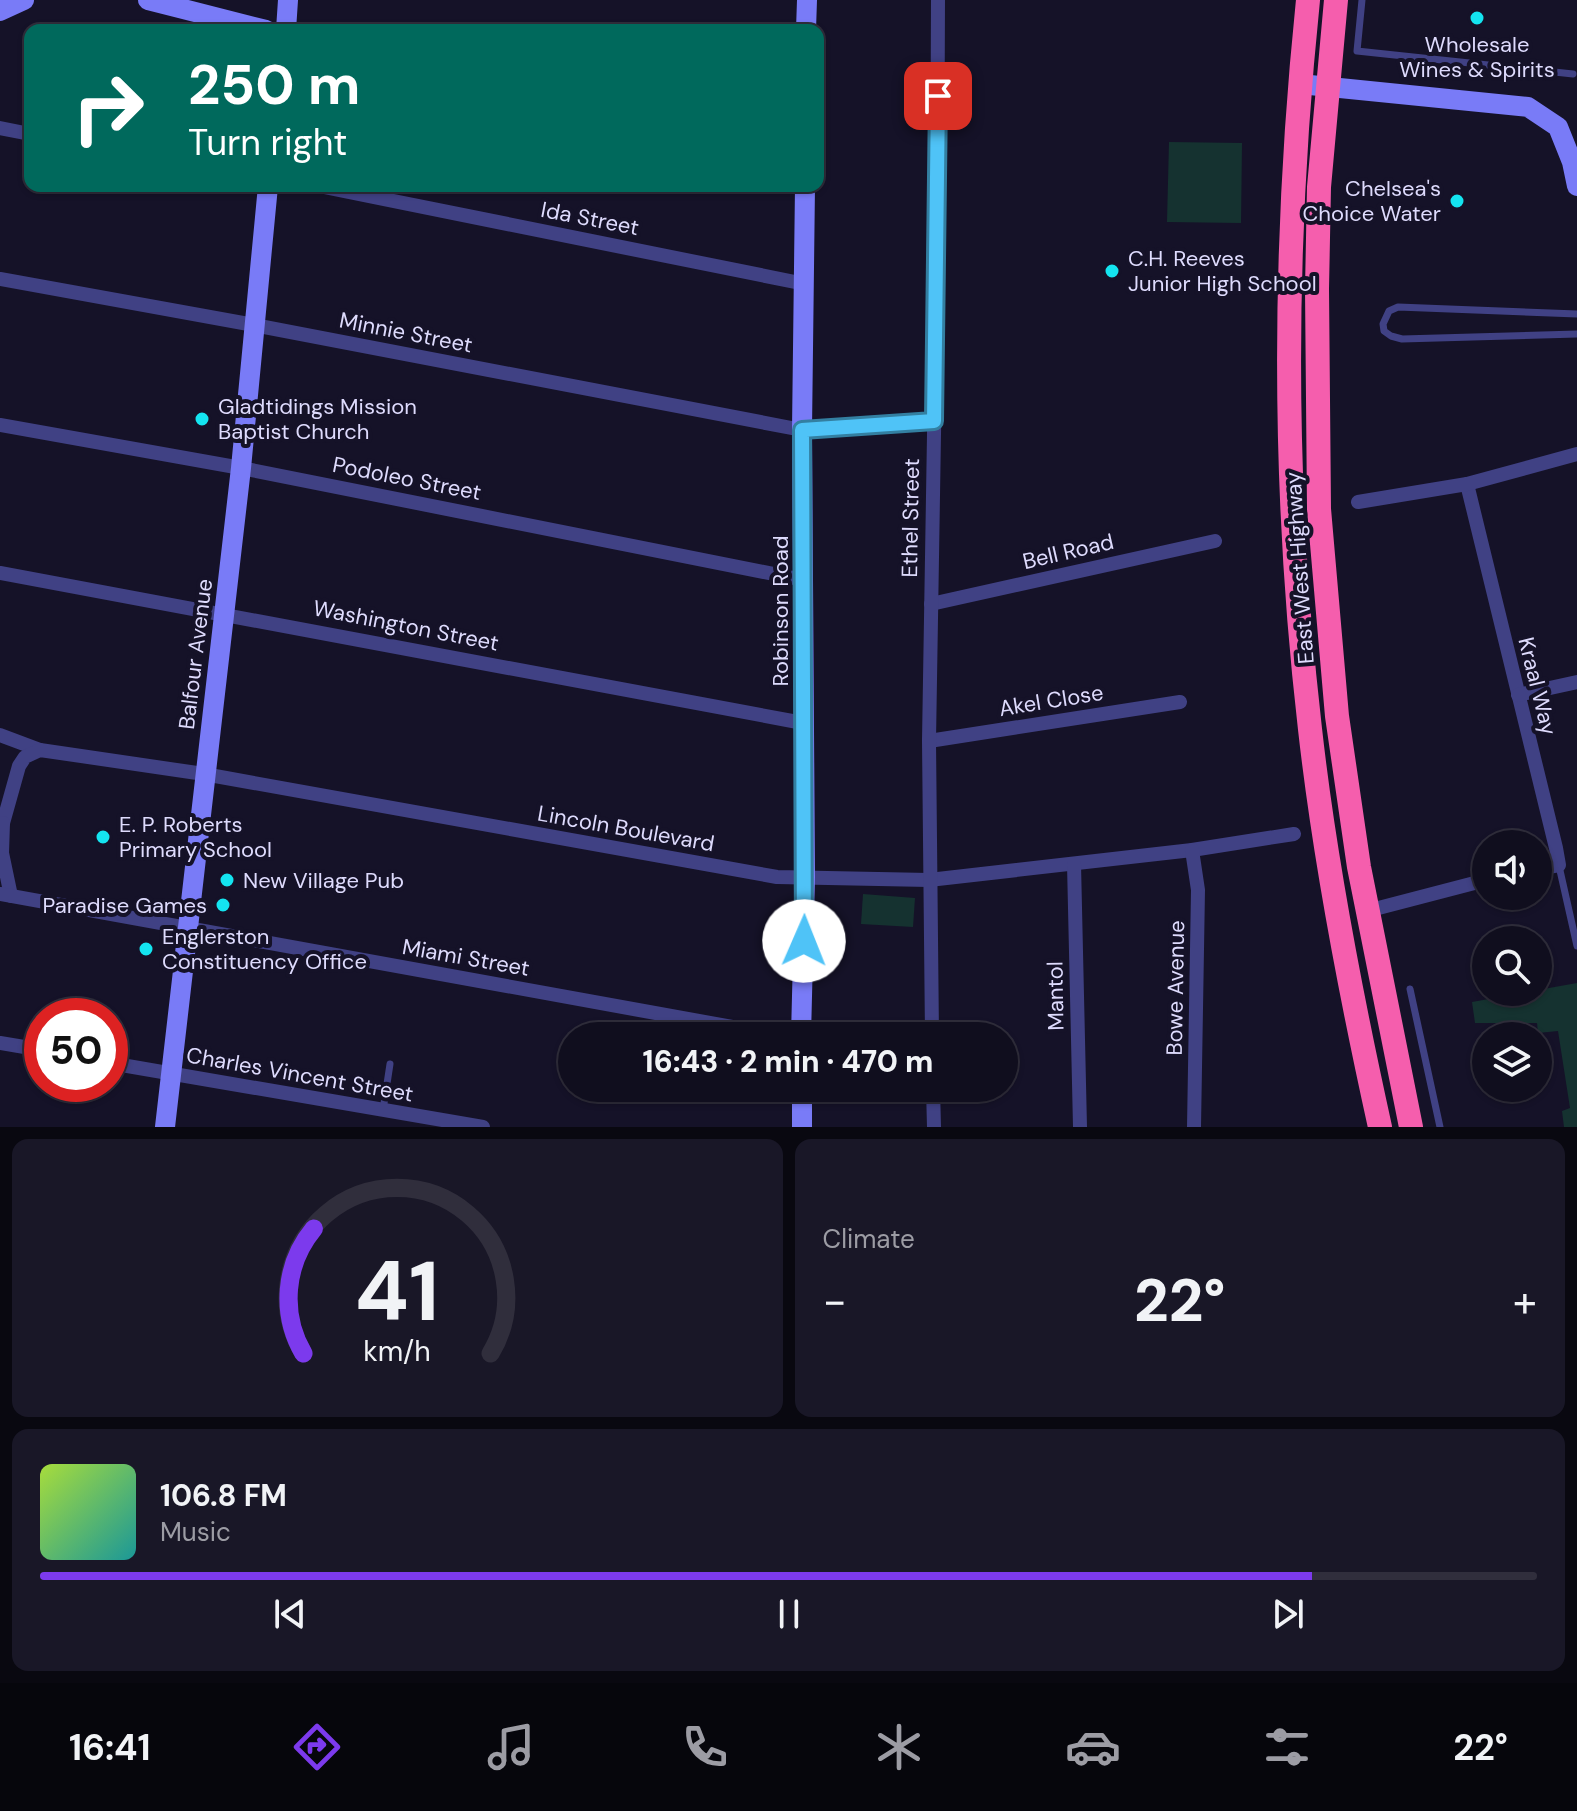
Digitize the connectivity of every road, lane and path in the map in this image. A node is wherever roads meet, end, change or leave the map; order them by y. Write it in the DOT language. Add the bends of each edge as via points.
graph roads {
  1 [pos="24,0"];
  2 [pos="148,0"];
  3 [pos="288,0"];
  4 [pos="807,0"];
  5 [pos="938,0"];
  6 [pos="1308,0"];
  7 [pos="1336,0"];
  8 [pos="1362,0"];
  9 [pos="0,11"];
  10 [pos="242,24"];
  11 [pos="286,24"];
  12 [pos="806,24"];
  13 [pos="1573,74"];
  14 [pos="1300,84"];
  15 [pos="1328,86"];
  16 [pos="0,128"];
  17 [pos="24,133"];
  18 [pos="1577,186"];
  19 [pos="267,192"];
  20 [pos="349,192"];
  21 [pos="805,192"];
  22 [pos="0,279"];
  23 [pos="805,284"];
  24 [pos="1577,314"];
  25 [pos="254,325"];
  26 [pos="1577,334"];
  27 [pos="934,421"];
  28 [pos="0,425"];
  29 [pos="802,430"];
  30 [pos="1577,454"];
  31 [pos="241,468"];
  32 [pos="1467,484"];
  33 [pos="1358,502"];
  34 [pos="1215,541"];
  35 [pos="0,573"];
  36 [pos="804,580"];
  37 [pos="931,604"];
  38 [pos="224,613"];
  39 [pos="1577,682"];
  40 [pos="1518,695"];
  41 [pos="1180,702"];
  42 [pos="803,723"];
  43 [pos="0,735"];
  44 [pos="929,741"];
  45 [pos="40,750"];
  46 [pos="204,774"];
  47 [pos="2,822"];
  48 [pos="1294,834"];
  49 [pos="1192,850"];
  50 [pos="1074,864"];
  51 [pos="1559,865"];
  52 [pos="1552,866"];
  53 [pos="805,877"];
  54 [pos="929,880"];
  55 [pos="1472,884"];
  56 [pos="5,895"];
  57 [pos="1367,911"];
  58 [pos="186,929"];
  59 [pos="1577,946"];
  60 [pos="1410,989"];
  61 [pos="704,1022"];
  62 [pos="801,1022"];
  63 [pos="932,1022"];
  64 [pos="0,1043"];
  65 [pos="24,1047"];
  66 [pos="390,1064"];
  67 [pos="128,1066"];
  68 [pos="171,1074"];
  69 [pos="802,1102"];
  70 [pos="933,1102"];
  71 [pos="383,1110"];
  72 [pos="165,1127"];
  73 [pos="483,1127"];
  74 [pos="802,1127"];
  75 [pos="934,1127"];
  76 [pos="1080,1127"];
  77 [pos="1194,1127"];
  78 [pos="1380,1127"];
  79 [pos="1411,1127"];
  80 [pos="1440,1127"];
  1 -- 9 [label="street"];
  2 -- 10 [label="street"];
  3 -- 11 [label="street"];
  4 -- 12 [label="street"];
  5 -- 27 [label="street, Ethel Street"];
  6 -- 14 [label="highway, East West Highway"];
  7 -- 15 [label="highway, East West Highway"];
  8 -- 13 [label="lane" via="1357,51"];
  14 -- 15 [label="street"];
  14 -- 78 [label="highway, East West Highway" via="1292,195 1290,421 1300,623 1324,828 1351,994"];
  15 -- 18 [label="street" via="1528,107 1558,127"];
  15 -- 57 [label="highway, East West Highway" via="1319,187 1319,509 1337,716"];
  16 -- 17 [label="street"];
  19 -- 25 [label="street, Balfour Avenue"];
  20 -- 23 [label="street, Ida Street"];
  21 -- 23 [label="street, Robinson Road"];
  22 -- 25 [label="street, Minnie Street"];
  23 -- 29 [label="street, Robinson Road"];
  24 -- 26 [label="lane" via="1398,307 1389,311 1383,324 1384,331 1402,339"];
  25 -- 29 [label="street, Minnie Street"];
  25 -- 31 [label="street, Balfour Avenue"];
  27 -- 29 [label="street, Minnie Street"];
  27 -- 37 [label="street, Ethel Street"];
  28 -- 31 [label="street, Podoleo Street"];
  29 -- 36 [label="street, Robinson Road"];
  30 -- 32 [label="street"];
  31 -- 36 [label="street, Podoleo Street"];
  31 -- 38 [label="street, Balfour Avenue"];
  32 -- 33 [label="street"];
  32 -- 40 [label="street, Kraal Way"];
  34 -- 37 [label="street, Bell Road"];
  35 -- 38 [label="street, Washington Street"];
  36 -- 42 [label="street, Robinson Road"];
  37 -- 44 [label="street, Ethel Street"];
  38 -- 42 [label="street, Washington Street"];
  38 -- 46 [label="street, Balfour Avenue"];
  39 -- 40 [label="street"];
  40 -- 51 [label="street, Kraal Way"];
  41 -- 44 [label="street, Akel Close"];
  42 -- 53 [label="street, Robinson Road"];
  43 -- 45 [label="street, Lincoln Boulevard"];
  44 -- 54 [label="street, Ethel Street"];
  45 -- 46 [label="street, Lincoln Boulevard"];
  45 -- 47 [label="street" via="19,766"];
  46 -- 53 [label="street, Lincoln Boulevard" via="777,877"];
  46 -- 58 [label="street, Balfour Avenue"];
  47 -- 56 [label="street"];
  48 -- 49 [label="street, Lincoln Boulevard"];
  49 -- 50 [label="street, Lincoln Boulevard"];
  49 -- 77 [label="street, Bowe Avenue" via="1198,890"];
  50 -- 54 [label="street, Lincoln Boulevard"];
  50 -- 76 [label="street, Mantol"];
  51 -- 52 [label="street"];
  51 -- 59 [label="lane, Kraal Way"];
  53 -- 54 [label="street, Lincoln Boulevard"];
  53 -- 62 [label="street, Robinson Road"];
  54 -- 63 [label="street, Ethel Street"];
  55 -- 57 [label="street"];
  56 -- 58 [label="street, Miami Street"];
  57 -- 79 [label="highway, East West Highway"];
  58 -- 61 [label="street, Miami Street"];
  58 -- 68 [label="street, Balfour Avenue"];
  60 -- 80 [label="lane"];
  64 -- 65 [label="street"];
  66 -- 71 [label="lane"];
  67 -- 68 [label="street, Charles Vincent Street"];
  68 -- 71 [label="street, Charles Vincent Street"];
  68 -- 72 [label="street, Balfour Avenue"];
  69 -- 74 [label="street"];
  70 -- 75 [label="street"];
  71 -- 73 [label="street, Charles Vincent Street"];
}
